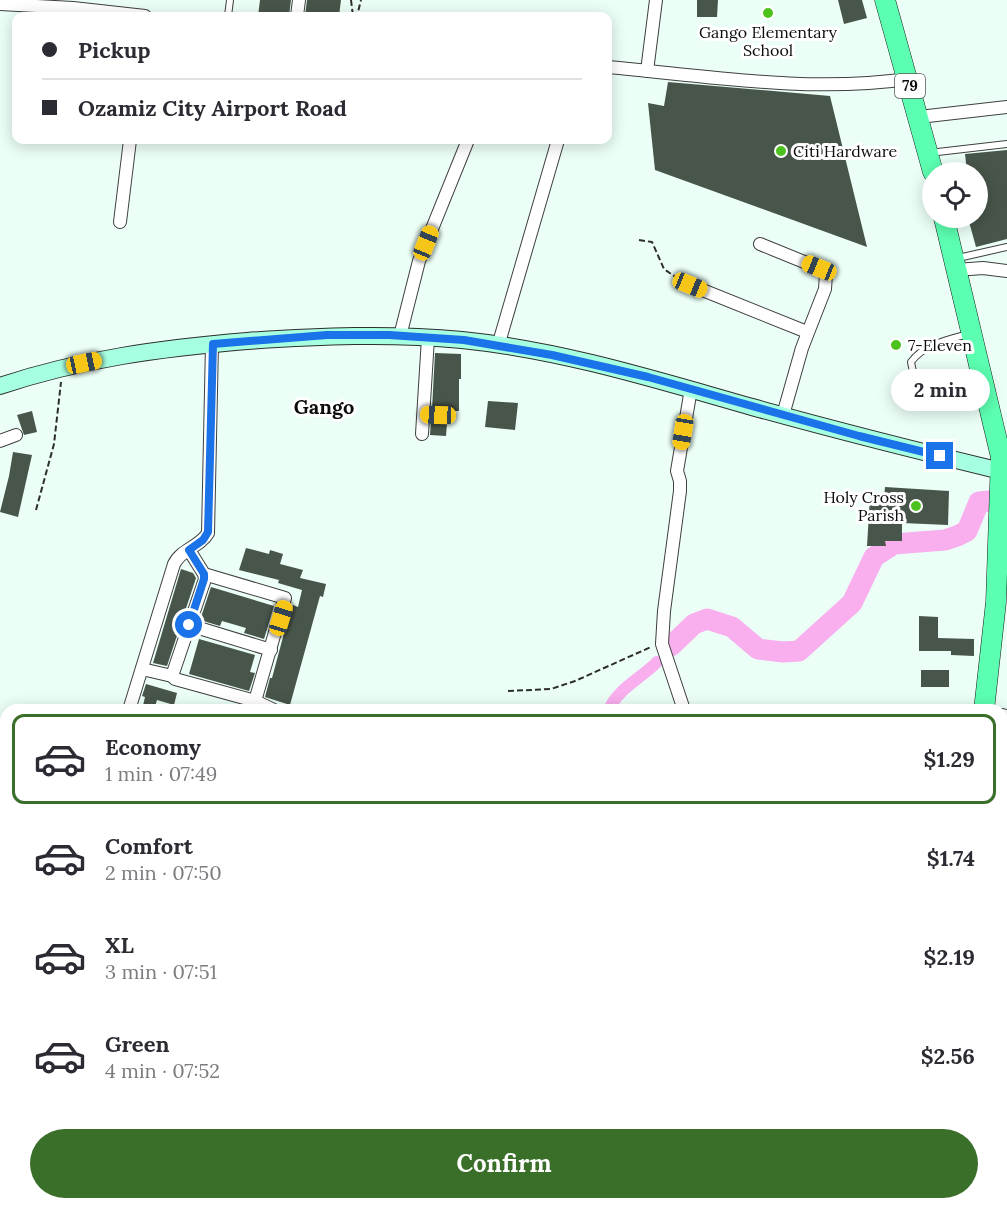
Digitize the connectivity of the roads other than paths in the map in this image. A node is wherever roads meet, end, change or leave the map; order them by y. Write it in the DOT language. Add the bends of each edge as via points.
graph roads {
  1 [pos="656,0"];
  2 [pos="885,0"];
  3 [pos="45,3"];
  4 [pos="0,4"];
  5 [pos="115,12"];
  6 [pos="612,67"];
  7 [pos="647,71"];
  8 [pos="908,79"];
  9 [pos="1007,107"];
  10 [pos="919,117"];
  11 [pos="130,144"];
  12 [pos="466,144"];
  13 [pos="557,144"];
  14 [pos="1007,144"];
  15 [pos="931,162"];
  16 [pos="935,162"];
  17 [pos="120,222"];
  18 [pos="946,228"];
  19 [pos="760,244"];
  20 [pos="1007,248"];
  21 [pos="955,264"];
  22 [pos="1007,271"];
  23 [pos="690,285"];
  24 [pos="807,332"];
  25 [pos="971,333"];
  26 [pos="400,336"];
  27 [pos="428,338"];
  28 [pos="213,344"];
  29 [pos="498,346"];
  30 [pos="981,376"];
  31 [pos="0,386"];
  32 [pos="691,389"];
  33 [pos="423,414"];
  34 [pos="438,415"];
  35 [pos="783,415"];
  36 [pos="16,435"];
  37 [pos="422,435"];
  38 [pos="0,441"];
  39 [pos="1003,463"];
  40 [pos="189,550"];
  41 [pos="204,574"];
  42 [pos="189,625"];
  43 [pos="271,650"];
  44 [pos="142,669"];
  45 [pos="172,676"];
  46 [pos="255,701"];
  47 [pos="131,704"];
  48 [pos="261,704"];
  49 [pos="682,704"];
  50 [pos="991,704"];
  1 -- 7 [label="street"];
  2 -- 8 [label="main road, 79"];
  3 -- 4 [label="street"];
  3 -- 5 [label="street"];
  6 -- 7 [label="street"];
  7 -- 8 [label="street" via="847,86"];
  8 -- 10 [label="main road, 79"];
  9 -- 10 [label="street"];
  10 -- 15 [label="main road, 79"];
  11 -- 17 [label="street"];
  12 -- 26 [label="street" via="419,261"];
  13 -- 29 [label="street"];
  14 -- 16 [label="lane"];
  18 -- 21 [label="main road"];
  19 -- 24 [label="street" via="825,272 824,294"];
  20 -- 21 [label="lane"];
  21 -- 22 [label="street"];
  21 -- 25 [label="main road"];
  23 -- 24 [label="street"];
  24 -- 35 [label="street"];
  25 -- 30 [label="main road"];
  25 -- 30 [label="lane" via="917,353 911,362 912,372 922,377"];
  26 -- 27 [label="main road"];
  26 -- 28 [label="main road" via="327,335"];
  27 -- 29 [label="main road"];
  27 -- 33 [label="street"];
  28 -- 31 [label="main road" via="105,358"];
  28 -- 40 [label="street" via="208,532"];
  29 -- 32 [label="main road"];
  30 -- 39 [label="main road"];
  32 -- 35 [label="main road"];
  32 -- 49 [label="street" via="677,471 680,491 662,642"];
  33 -- 34 [label="lane"];
  33 -- 37 [label="street"];
  35 -- 39 [label="main road" via="859,436"];
  36 -- 38 [label="street"];
  39 -- 50 [label="main road"];
  40 -- 41 [label="street"];
  40 -- 44 [label="street" via="174,564"];
  41 -- 42 [label="street"];
  41 -- 43 [label="street" via="285,598"];
  42 -- 43 [label="street"];
  42 -- 45 [label="street"];
  43 -- 46 [label="street"];
  44 -- 45 [label="street"];
  44 -- 47 [label="street"];
  45 -- 46 [label="street"];
  46 -- 48 [label="street"];
}
